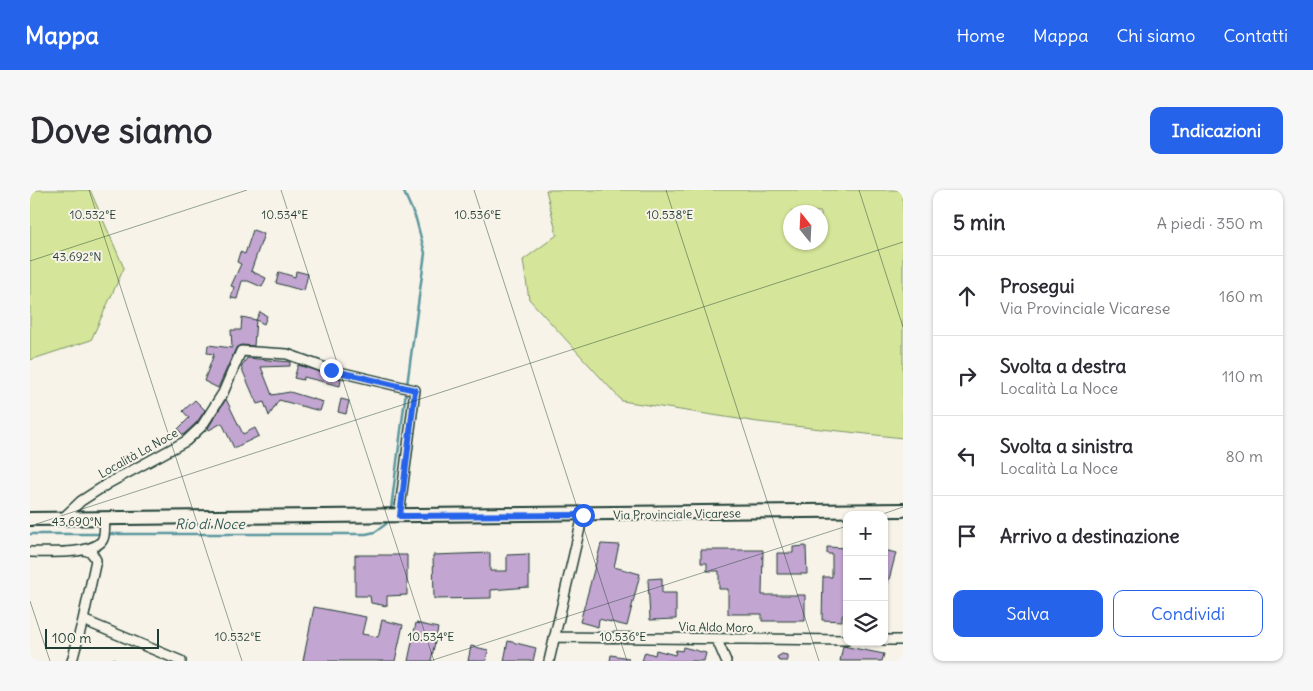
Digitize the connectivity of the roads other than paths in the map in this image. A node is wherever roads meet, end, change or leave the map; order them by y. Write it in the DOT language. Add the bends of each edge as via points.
graph roads {
  1 [pos="903,510"];
  2 [pos="583,515"];
  3 [pos="400,516"];
  4 [pos="105,518"];
  5 [pos="30,519"];
  6 [pos="62,519"];
  7 [pos="84,550"];
  8 [pos="30,552"];
  9 [pos="83,620"];
  10 [pos="554,637"];
  11 [pos="717,640"];
  12 [pos="843,640"];
  13 [pos="888,640"];
  14 [pos="903,640"];
  15 [pos="72,661"];
  16 [pos="181,661"];
  17 [pos="549,661"];
  18 [pos="726,661"];
  1 -- 2 [label="main road, Via Provinciale Vicarese"];
  2 -- 3 [label="main road, Via Provinciale Vicarese"];
  2 -- 10 [label="street"];
  3 -- 4 [label="main road, Via Provinciale Vicarese"];
  3 -- 6 [label="street, Località La Noce" via="415,390 331,370 287,354 241,351 213,412 197,431 186,441 102,487"];
  4 -- 6 [label="main road, Via Provinciale Vicarese"];
  4 -- 7 [label="street" via="104,534 99,543"];
  5 -- 6 [label="main road, Via Provinciale Vicarese"];
  7 -- 8 [label="street"];
  7 -- 9 [label="street" via="92,553 96,560"];
  9 -- 15 [label="street"];
  9 -- 16 [label="street"];
  10 -- 11 [label="street, Via Aldo Moro"];
  10 -- 17 [label="street"];
  11 -- 12 [label="street, Via Aldo Moro"];
  11 -- 18 [label="street"];
  13 -- 14 [label="street"];
}
